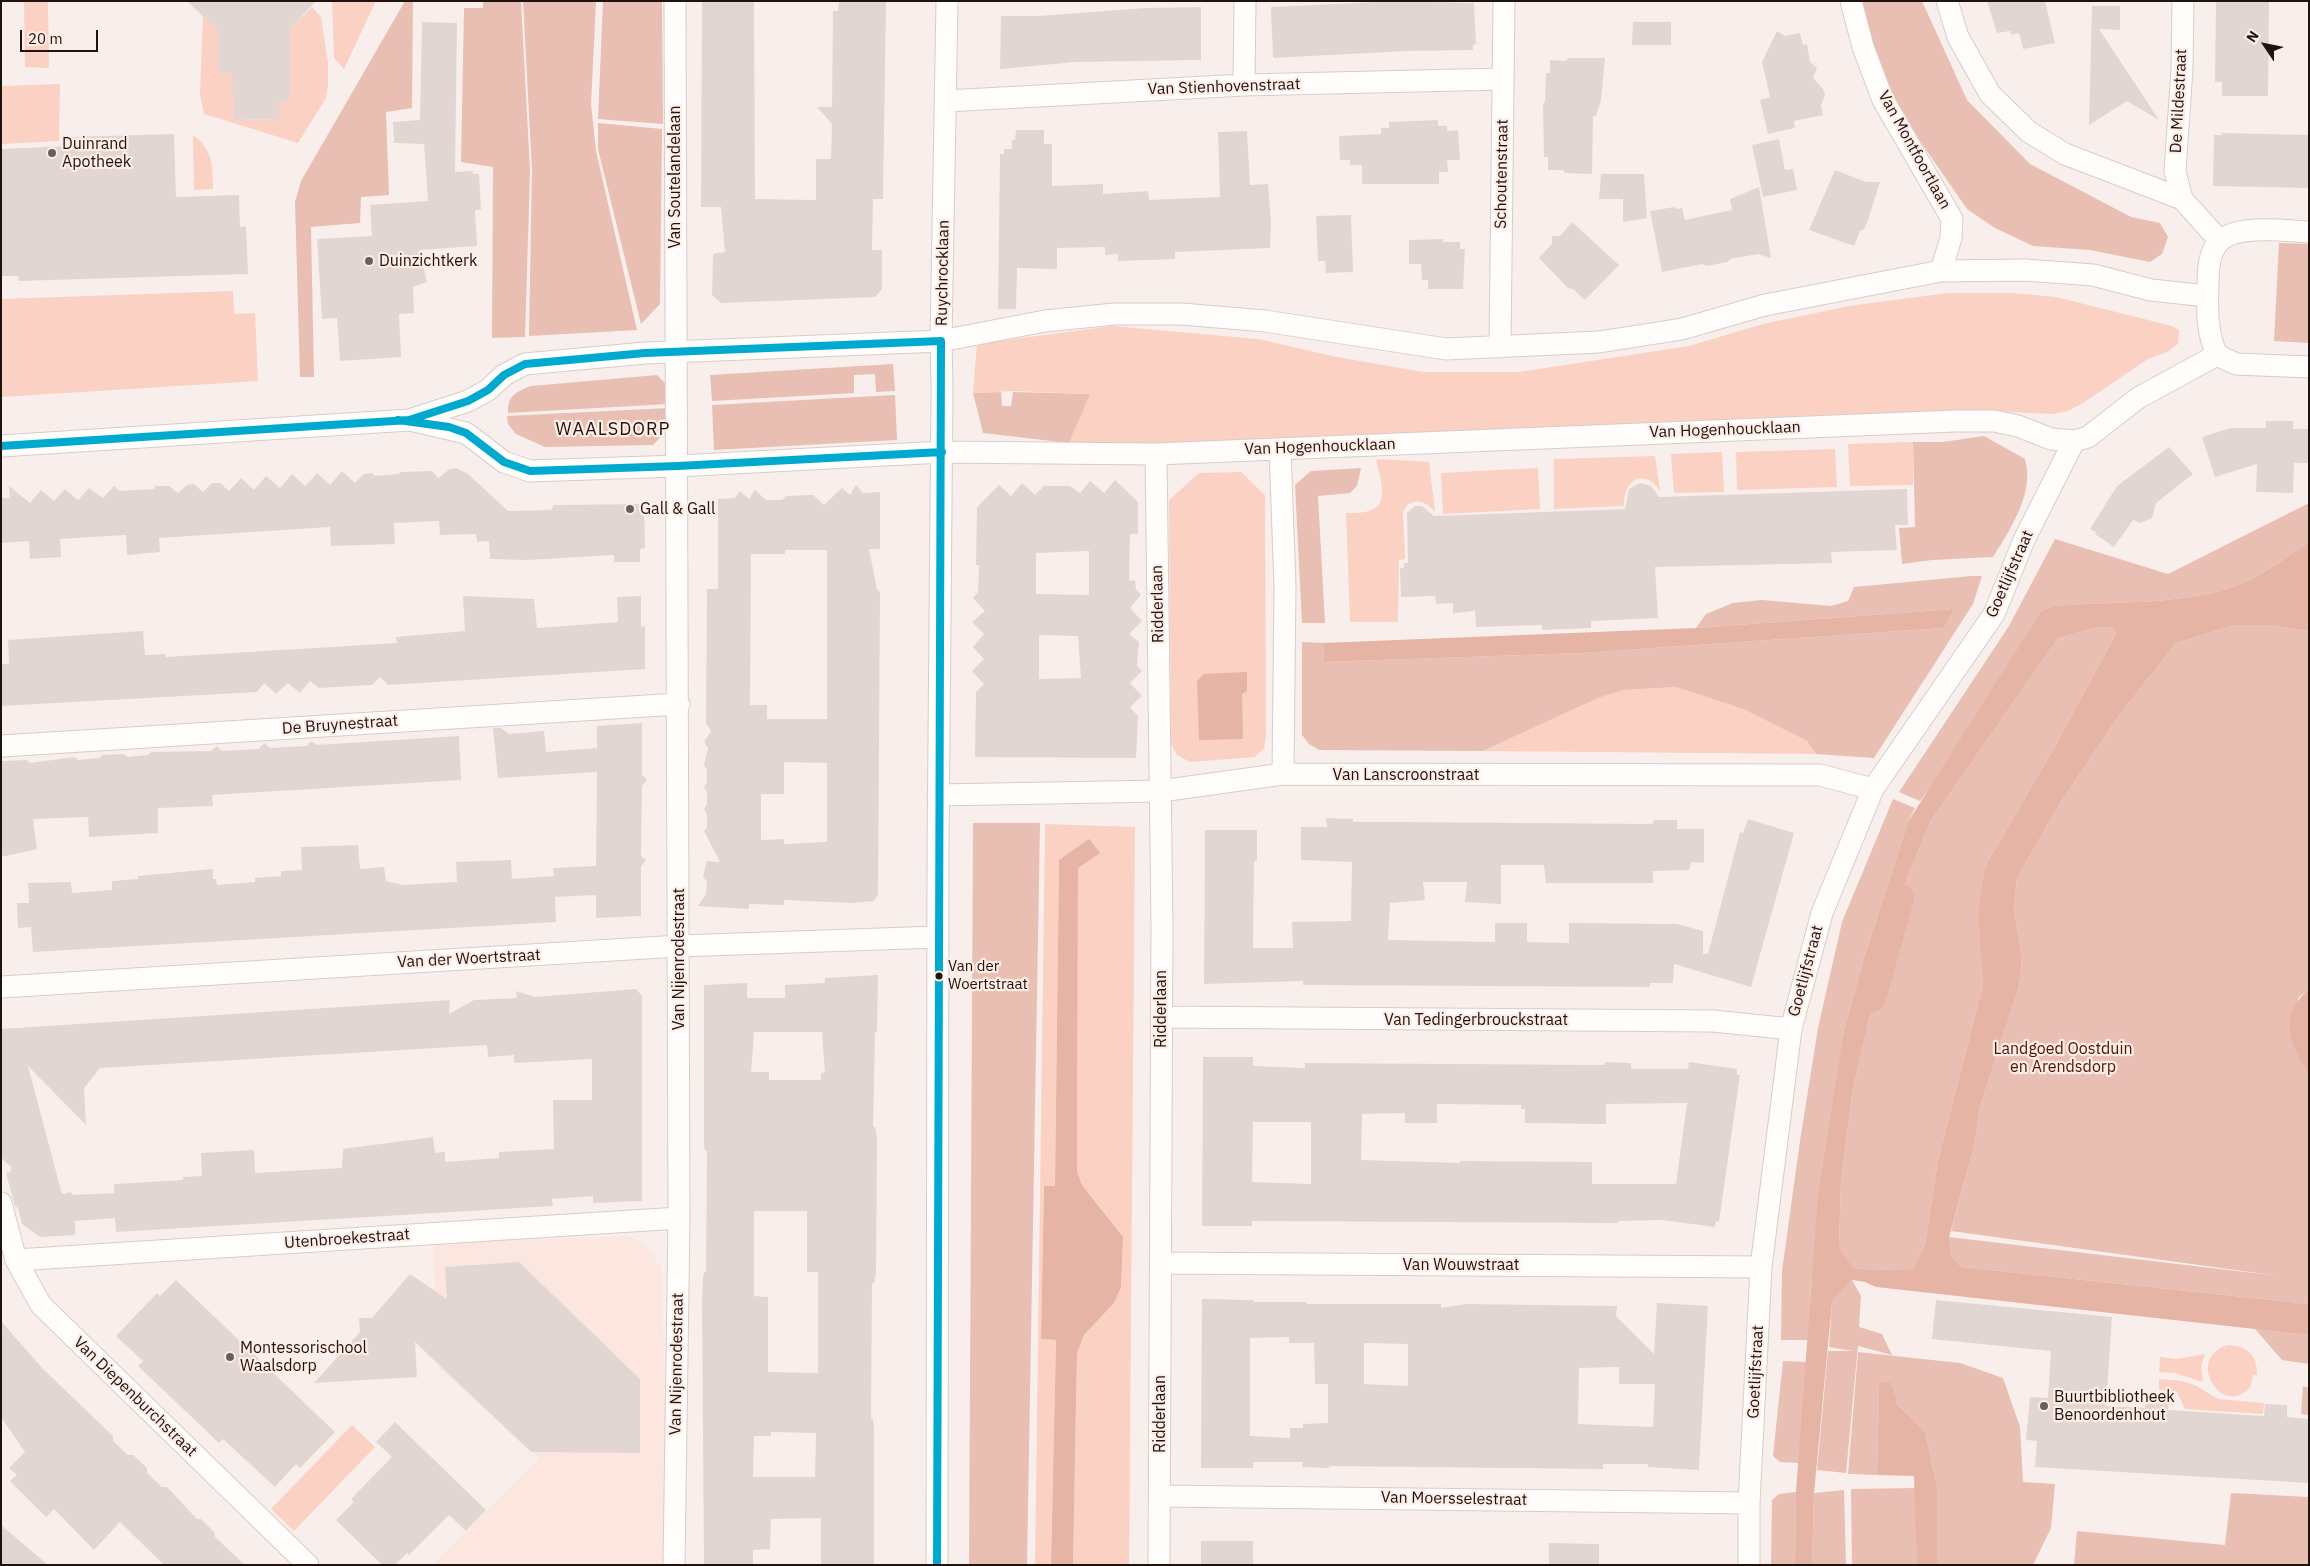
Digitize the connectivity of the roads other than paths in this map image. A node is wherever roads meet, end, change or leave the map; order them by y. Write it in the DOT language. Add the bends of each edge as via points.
graph roads {
  1 [pos="675,1"];
  2 [pos="947,1"];
  3 [pos="1245,1"];
  4 [pos="1504,1"];
  5 [pos="1851,1"];
  6 [pos="1947,1"];
  7 [pos="2183,1"];
  8 [pos="1503,79"];
  9 [pos="1244,85"];
  10 [pos="946,101"];
  11 [pos="2182,199"];
  12 [pos="2309,232"];
  13 [pos="2220,241"];
  14 [pos="1941,271"];
  15 [pos="2208,296"];
  16 [pos="941,341"];
  17 [pos="1500,348"];
  18 [pos="676,352"];
  19 [pos="2217,355"];
  20 [pos="2309,367"];
  21 [pos="409,420"];
  22 [pos="2074,441"];
  23 [pos="1,446"];
  24 [pos="1280,449"];
  25 [pos="942,452"];
  26 [pos="1156,454"];
  27 [pos="678,466"];
  28 [pos="679,704"];
  29 [pos="1,746"];
  30 [pos="1283,774"];
  31 [pos="1873,789"];
  32 [pos="1161,791"];
  33 [pos="938,795"];
  34 [pos="938,938"];
  35 [pos="679,946"];
  36 [pos="1,987"];
  37 [pos="1161,1017"];
  38 [pos="1790,1029"];
  39 [pos="1,1203"];
  40 [pos="679,1218"];
  41 [pos="16,1260"];
  42 [pos="1161,1263"];
  43 [pos="1761,1267"];
  44 [pos="1160,1496"];
  45 [pos="1749,1503"];
  46 [pos="308,1565"];
  47 [pos="674,1565"];
  48 [pos="937,1565"];
  49 [pos="1159,1565"];
  50 [pos="1749,1565"];
  1 -- 18 [label="street, Van Soutelandelaan"];
  2 -- 10 [label="street, Ruychrocklaan"];
  3 -- 9 [label="street"];
  4 -- 8 [label="street, Schoutenstraat"];
  5 -- 14 [label="street, Van Montfoortlaan" via="1863,47 1883,100 1952,219 1951,238"];
  6 -- 11 [label="street" via="1958,37 1990,94 2029,132 2065,154"];
  7 -- 11 [label="street, De Mildestraat" via="2175,171"];
  8 -- 9 [label="street, Van Stienhovenstraat"];
  8 -- 17 [label="street, Schoutenstraat"];
  9 -- 10 [label="street, Van Stienhovenstraat"];
  10 -- 16 [label="street, Ruychrocklaan"];
  11 -- 13 [label="street"];
  12 -- 13 [label="street" via="2241,231"];
  13 -- 15 [label="street" via="2214,248 2208,268"];
  14 -- 15 [label="street, Van Hogenhoucklaan" via="2025,270 2093,275 2151,290"];
  14 -- 17 [label="street, Van Hogenhoucklaan" via="1765,305 1682,329 1599,342"];
  15 -- 19 [label="street" via="2208,328"];
  16 -- 17 [label="street, Van Hogenhoucklaan" via="1045,321 1114,314 1182,314 1266,321 1446,349"];
  16 -- 18 [label="street, Van Hogenhoucklaan"];
  16 -- 25 [label="street, Ruychrocklaan"];
  18 -- 21 [label="street, Van Hogenhoucklaan" via="525,364 468,401"];
  18 -- 27 [label="street, Van Nijenrodestraat"];
  19 -- 20 [label="street" via="2236,364"];
  19 -- 22 [label="street, Van Hogenhoucklaan" via="2138,398 2088,437"];
  21 -- 23 [label="street, Van Hogenhoucklaan"];
  21 -- 27 [label="street, Van Hogenhoucklaan" via="466,433 504,462 530,471"];
  22 -- 24 [label="street, Van Hogenhoucklaan" via="2050,440 2018,426 1994,421 1955,421"];
  22 -- 31 [label="street, Goetlijfstraat" via="2024,540 1994,614"];
  24 -- 26 [label="street, Van Hogenhoucklaan"];
  24 -- 30 [label="street" via="1285,586"];
  25 -- 26 [label="street, Van Hogenhoucklaan"];
  25 -- 27 [label="street, Van Hogenhoucklaan"];
  25 -- 33 [label="street, Ruychrocklaan"];
  26 -- 32 [label="street, Ridderlaan"];
  27 -- 28 [label="street, Van Nijenrodestraat"];
  28 -- 29 [label="street, De Bruynestraat"];
  28 -- 35 [label="street, Van Nijenrodestraat"];
  30 -- 31 [label="street, Van Lanscroonstraat" via="1820,775"];
  30 -- 32 [label="street, Van Lanscroonstraat"];
  31 -- 38 [label="street, Goetlijfstraat" via="1822,913"];
  32 -- 33 [label="street, Van Lanscroonstraat"];
  32 -- 37 [label="street, Ridderlaan"];
  33 -- 34 [label="street, Ruychrocklaan"];
  34 -- 35 [label="street, Van der Woertstraat"];
  34 -- 48 [label="street, Ruychrocklaan"];
  35 -- 36 [label="street, Van der Woertstraat"];
  35 -- 40 [label="street, Van Nijenrodestraat"];
  37 -- 38 [label="street, Van Tedingerbrouckstraat" via="1713,1021"];
  37 -- 42 [label="street, Ridderlaan"];
  38 -- 43 [label="street, Goetlijfstraat"];
  39 -- 41 [label="street, Van Diepenburchstraat"];
  40 -- 41 [label="street, Utenbroekestraat"];
  40 -- 47 [label="street, Van Nijenrodestraat"];
  41 -- 46 [label="street, Van Diepenburchstraat" via="40,1305"];
  42 -- 43 [label="street, Van Wouwstraat"];
  42 -- 44 [label="street, Ridderlaan"];
  43 -- 45 [label="street, Goetlijfstraat"];
  44 -- 45 [label="street, Van Moersselestraat"];
  44 -- 49 [label="street, Ridderlaan"];
  45 -- 50 [label="street, Goetlijfstraat"];
}
